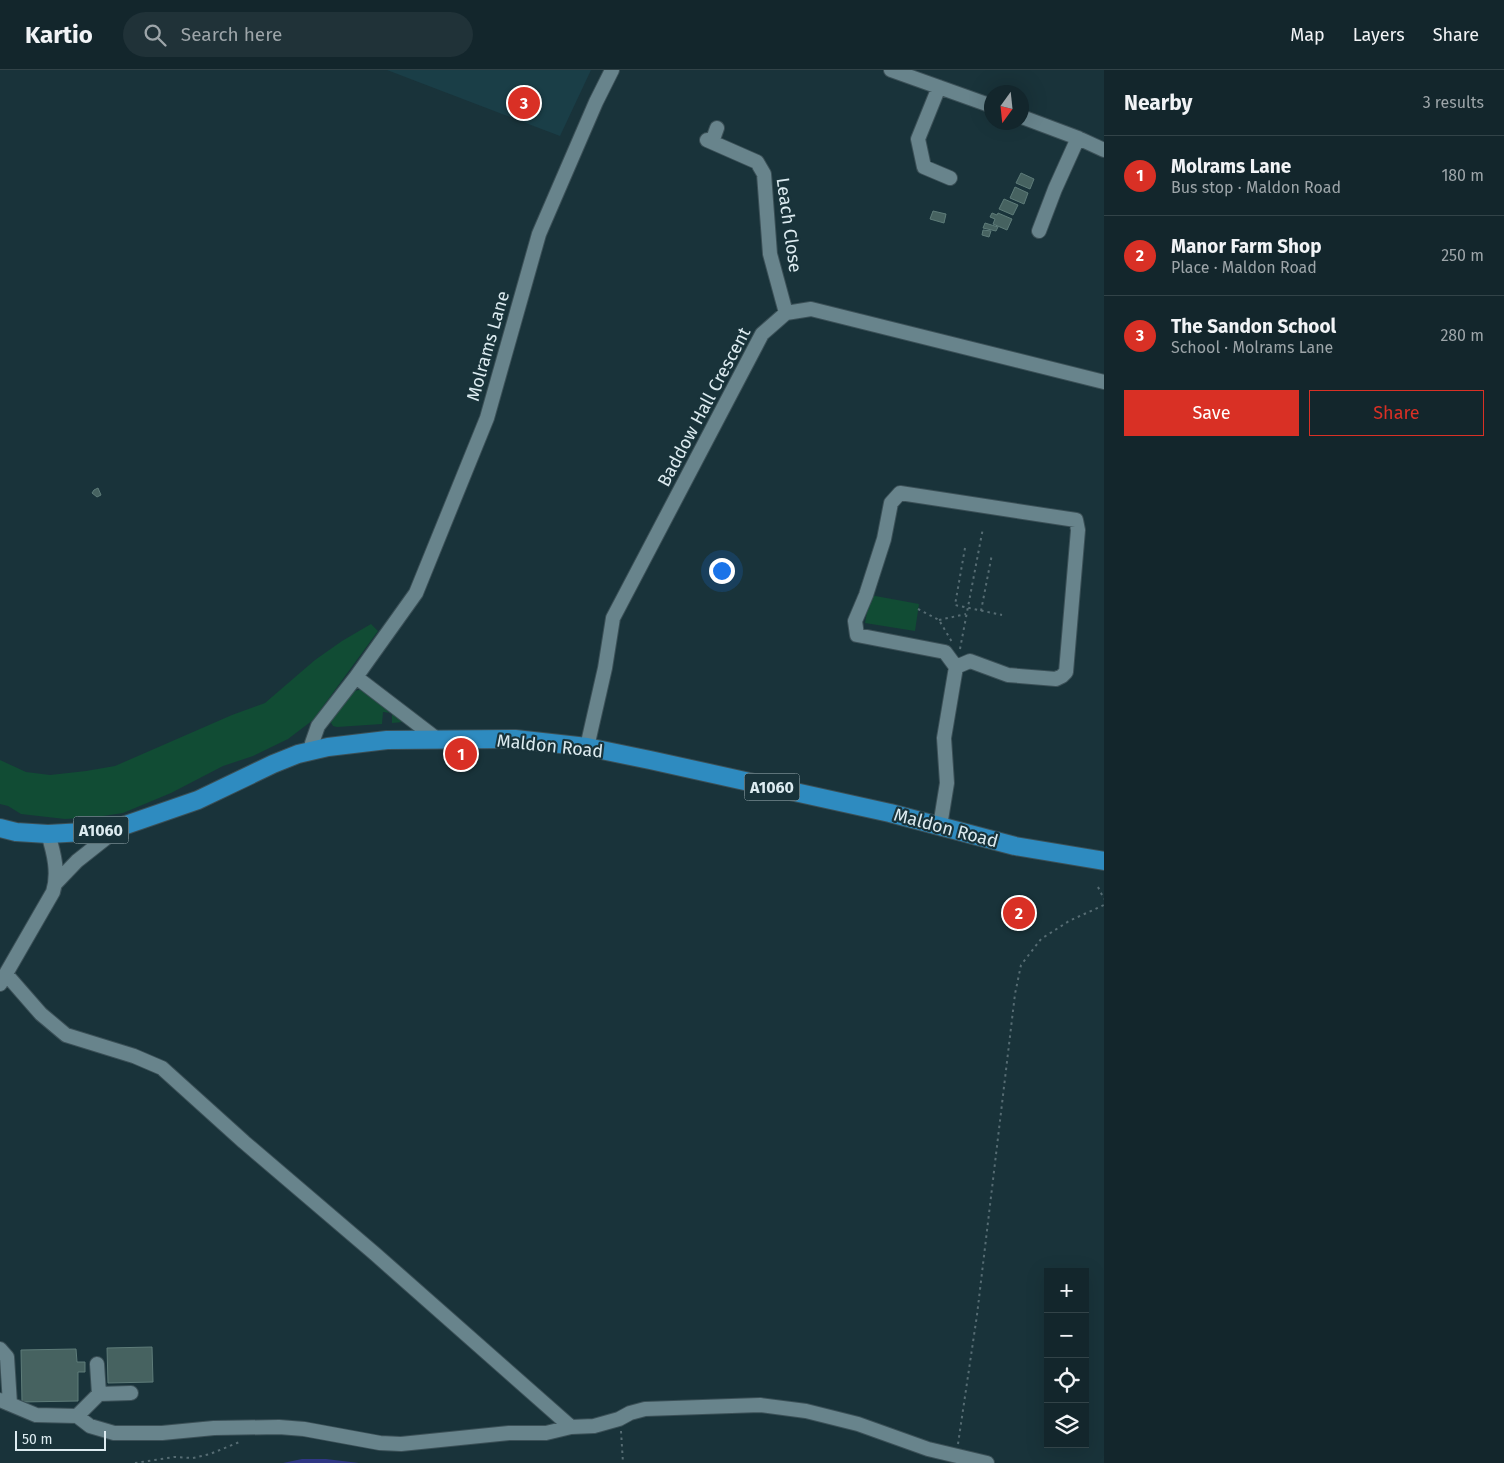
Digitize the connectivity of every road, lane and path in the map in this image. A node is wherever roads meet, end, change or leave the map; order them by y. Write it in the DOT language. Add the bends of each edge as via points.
graph roads {
  1 [pos="612,70"];
  2 [pos="899,71"];
  3 [pos="940,87"];
  4 [pos="984,103"];
  5 [pos="1029,120"];
  6 [pos="716,128"];
  7 [pos="1078,138"];
  8 [pos="1104,150"];
  9 [pos="950,178"];
  10 [pos="1046,225"];
  11 [pos="786,312"];
  12 [pos="1104,382"];
  13 [pos="983,528"];
  14 [pos="965,548"];
  15 [pos="992,554"];
  16 [pos="918,608"];
  17 [pos="968,608"];
  18 [pos="981,611"];
  19 [pos="966,614"];
  20 [pos="1002,615"];
  21 [pos="939,620"];
  22 [pos="957,662"];
  23 [pos="356,677"];
  24 [pos="437,739"];
  25 [pos="587,747"];
  26 [pos="313,750"];
  27 [pos="940,826"];
  28 [pos="120,827"];
  29 [pos="0,828"];
  30 [pos="48,834"];
  31 [pos="1104,862"];
  32 [pos="56,883"];
  33 [pos="1098,887"];
  34 [pos="1104,899"];
  35 [pos="1104,905"];
  36 [pos="3,979"];
  37 [pos="0,1349"];
  38 [pos="98,1364"];
  39 [pos="131,1393"];
  40 [pos="99,1394"];
  41 [pos="5,1402"];
  42 [pos="77,1416"];
  43 [pos="619,1420"];
  44 [pos="571,1427"];
  45 [pos="246,1440"];
  46 [pos="956,1456"];
  47 [pos="135,1463"];
  48 [pos="623,1463"];
  49 [pos="987,1463"];
  1 -- 23 [label="street, Molrams Lane" via="539,234 487,418 416,592"];
  2 -- 3 [label="street"];
  3 -- 4 [label="street"];
  3 -- 9 [label="street" via="918,140 924,167"];
  5 -- 7 [label="street"];
  6 -- 11 [label="street, Leach Close" via="710,141 757,162 764,174 770,254"];
  7 -- 8 [label="street"];
  7 -- 10 [label="street" via="1055,189"];
  11 -- 12 [label="street" via="811,309"];
  11 -- 25 [label="street, Baddow Hall Crescent" via="762,334 613,618"];
  13 -- 17 [label="path"];
  14 -- 17 [label="path" via="955,605"];
  15 -- 18 [label="path"];
  16 -- 21 [label="path"];
  17 -- 18 [label="path"];
  17 -- 19 [label="path"];
  18 -- 20 [label="path"];
  19 -- 21 [label="path"];
  19 -- 22 [label="path"];
  21 -- 22 [label="path" via="951,639"];
  22 -- 22 [label="street" via="970,661 1008,675 1056,679 1066,672 1078,530 1076,520 900,493 891,504 884,539 855,622 857,635 945,652"];
  22 -- 27 [label="street" via="944,738 948,783"];
  23 -- 24 [label="street"];
  23 -- 26 [label="street, Molrams Lane" via="318,726"];
  24 -- 25 [label="main road, Maldon Road / A1060" via="515,739"];
  24 -- 26 [label="main road, Maldon Road / A1060" via="387,740"];
  25 -- 27 [label="main road, Maldon Road / A1060"];
  26 -- 28 [label="main road, Maldon Road / A1060" via="273,764 198,800"];
  27 -- 31 [label="main road, Maldon Road / A1060" via="1014,846"];
  28 -- 30 [label="main road, Maldon Road / A1060"];
  28 -- 32 [label="street" via="77,861"];
  29 -- 30 [label="main road, Maldon Road / A1060"];
  30 -- 32 [label="street"];
  32 -- 36 [label="street" via="54,892"];
  33 -- 34 [label="path"];
  35 -- 46 [label="path" via="1048,935 1021,965"];
  36 -- 44 [label="street" via="66,1035 162,1068"];
  37 -- 41 [label="street" via="7,1357"];
  38 -- 40 [label="street"];
  39 -- 40 [label="street"];
  40 -- 42 [label="street"];
  41 -- 42 [label="street" via="36,1415"];
  42 -- 44 [label="street" via="90,1426 114,1434 279,1427 401,1444 509,1433 546,1433"];
  43 -- 44 [label="street"];
  43 -- 46 [label="street" via="644,1409 760,1405 806,1411 849,1422"];
  43 -- 48 [label="path"];
  45 -- 47 [label="path" via="193,1458 174,1457"];
  46 -- 49 [label="street"];
}
